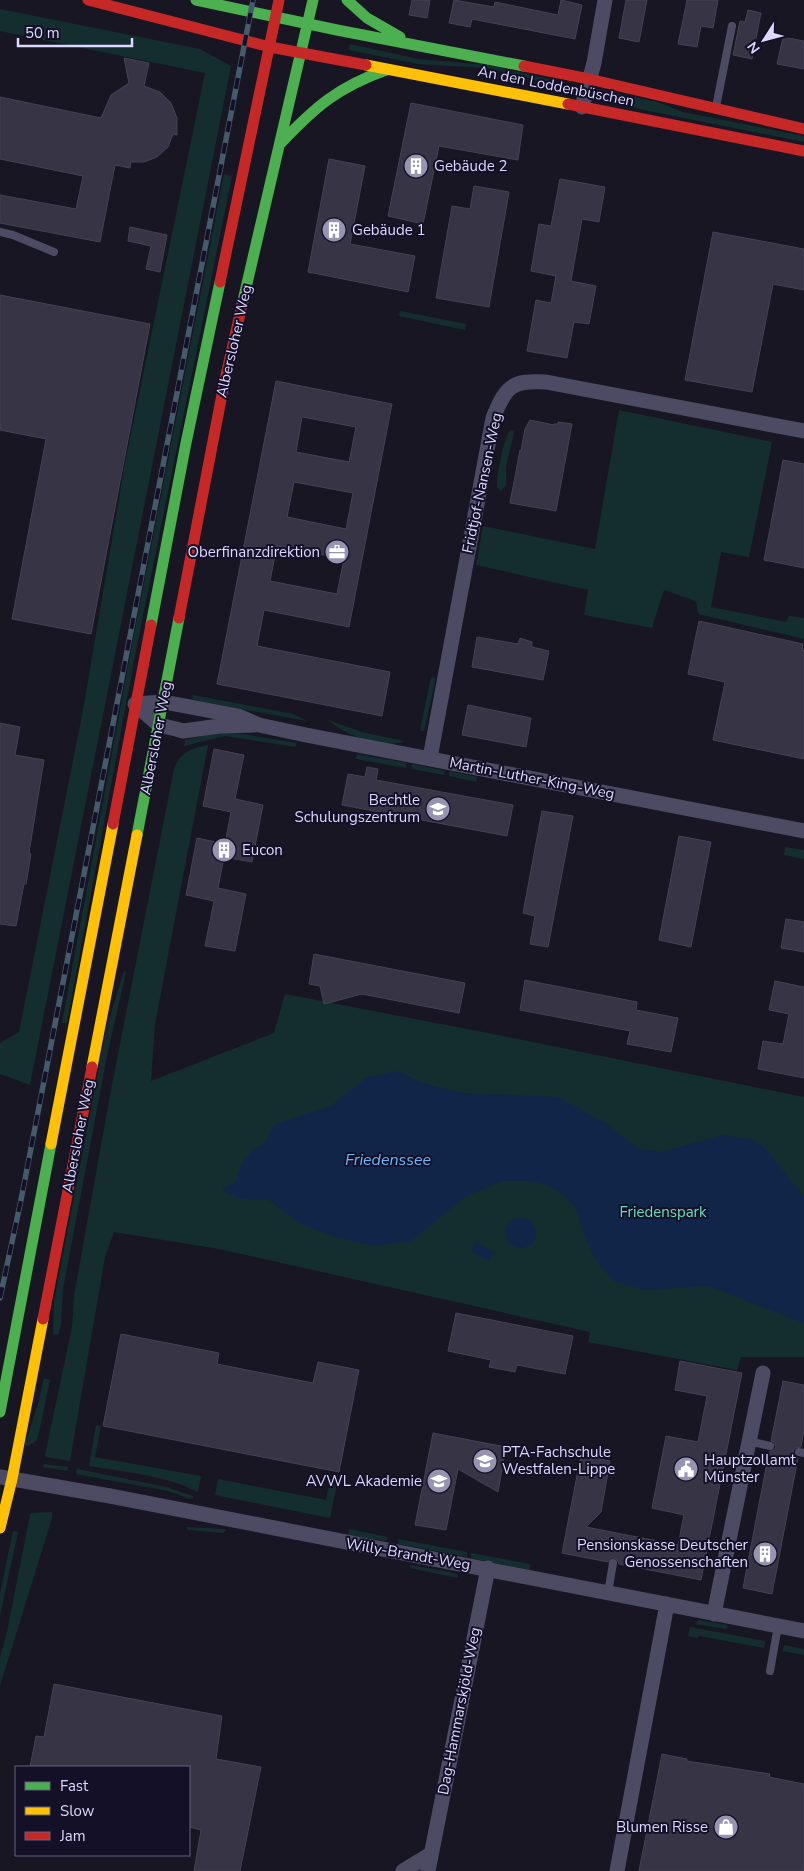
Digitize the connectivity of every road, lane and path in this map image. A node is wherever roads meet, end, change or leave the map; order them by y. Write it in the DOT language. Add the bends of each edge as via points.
graph roads {
  1 [pos="88,0"];
  2 [pos="196,0"];
  3 [pos="279,0"];
  4 [pos="313,0"];
  5 [pos="347,0"];
  6 [pos="605,0"];
  7 [pos="275,16"];
  8 [pos="308,24"];
  9 [pos="732,26"];
  10 [pos="417,46"];
  11 [pos="270,47"];
  12 [pos="301,53"];
  13 [pos="390,69"];
  14 [pos="589,79"];
  15 [pos="582,107"];
  16 [pos="716,109"];
  17 [pos="804,129"];
  18 [pos="281,143"];
  19 [pos="804,151"];
  20 [pos="0,232"];
  21 [pos="54,252"];
  22 [pos="804,431"];
  23 [pos="164,702"];
  24 [pos="135,704"];
  25 [pos="159,725"];
  26 [pos="259,725"];
  27 [pos="430,758"];
  28 [pos="804,831"];
  29 [pos="763,1374"];
  30 [pos="0,1412"];
  31 [pos="748,1441"];
  32 [pos="770,1446"];
  33 [pos="6,1478"];
  34 [pos="0,1528"];
  35 [pos="613,1563"];
  36 [pos="488,1568"];
  37 [pos="608,1593"];
  38 [pos="667,1604"];
  39 [pos="714,1614"];
  40 [pos="778,1626"];
  41 [pos="804,1631"];
  42 [pos="770,1671"];
  43 [pos="431,1854"];
  44 [pos="403,1871"];
  45 [pos="428,1871"];
  46 [pos="617,1871"];
  1 -- 11 [label="main road, An den Loddenbüschen"];
  2 -- 7 [label="main road, An den Loddenbüschen"];
  3 -- 7 [label="main road, Albersloher Weg"];
  4 -- 8 [label="main road, Albersloher Weg"];
  5 -- 10 [label="main road" via="367,18"];
  6 -- 14 [label="street"];
  7 -- 8 [label="main road, An den Loddenbüschen"];
  7 -- 11 [label="main road, Albersloher Weg"];
  8 -- 10 [label="main road, An den Loddenbüschen"];
  8 -- 12 [label="main road, Albersloher Weg"];
  9 -- 16 [label="lane"];
  10 -- 14 [label="main road, An den Loddenbüschen"];
  11 -- 12 [label="main road, An den Loddenbüschen"];
  11 -- 24 [label="main road, Albersloher Weg" via="188,433"];
  12 -- 13 [label="main road, An den Loddenbüschen"];
  12 -- 18 [label="main road, Albersloher Weg"];
  13 -- 15 [label="main road, An den Loddenbüschen"];
  13 -- 18 [label="main road" via="362,77 335,91"];
  14 -- 15 [label="street"];
  14 -- 16 [label="main road, An den Loddenbüschen"];
  15 -- 19 [label="main road, An den Loddenbüschen"];
  16 -- 17 [label="main road, An den Loddenbüschen"];
  18 -- 23 [label="main road, Albersloher Weg" via="226,375"];
  20 -- 21 [label="lane"];
  22 -- 27 [label="street, Fridtjof-Nansen-Weg" via="546,382 528,381 513,385 500,401 494,418"];
  23 -- 24 [label="street, Martin-Luther-King-Weg"];
  23 -- 25 [label="main road, Albersloher Weg"];
  23 -- 26 [label="street, Martin-Luther-King-Weg" via="238,716"];
  24 -- 25 [label="street, Martin-Luther-King-Weg"];
  24 -- 30 [label="main road, Albersloher Weg"];
  25 -- 26 [label="street, Martin-Luther-King-Weg" via="183,731"];
  25 -- 33 [label="main road, Albersloher Weg"];
  26 -- 27 [label="street, Martin-Luther-King-Weg"];
  27 -- 28 [label="street, Martin-Luther-King-Weg"];
  29 -- 31 [label="street"];
  31 -- 32 [label="lane"];
  31 -- 39 [label="street"];
  33 -- 34 [label="main road, Albersloher Weg"];
  33 -- 36 [label="street, Willy-Brandt-Weg"];
  35 -- 37 [label="lane"];
  36 -- 37 [label="street, Willy-Brandt-Weg"];
  36 -- 43 [label="street, Dag-Hammarskjöld-Weg"];
  37 -- 38 [label="street, Willy-Brandt-Weg"];
  38 -- 39 [label="street, Willy-Brandt-Weg"];
  38 -- 46 [label="street"];
  39 -- 40 [label="street, Willy-Brandt-Weg"];
  40 -- 41 [label="street, Willy-Brandt-Weg"];
  40 -- 42 [label="lane"];
  43 -- 44 [label="street"];
  43 -- 45 [label="street, Dag-Hammarskjöld-Weg"];
}
